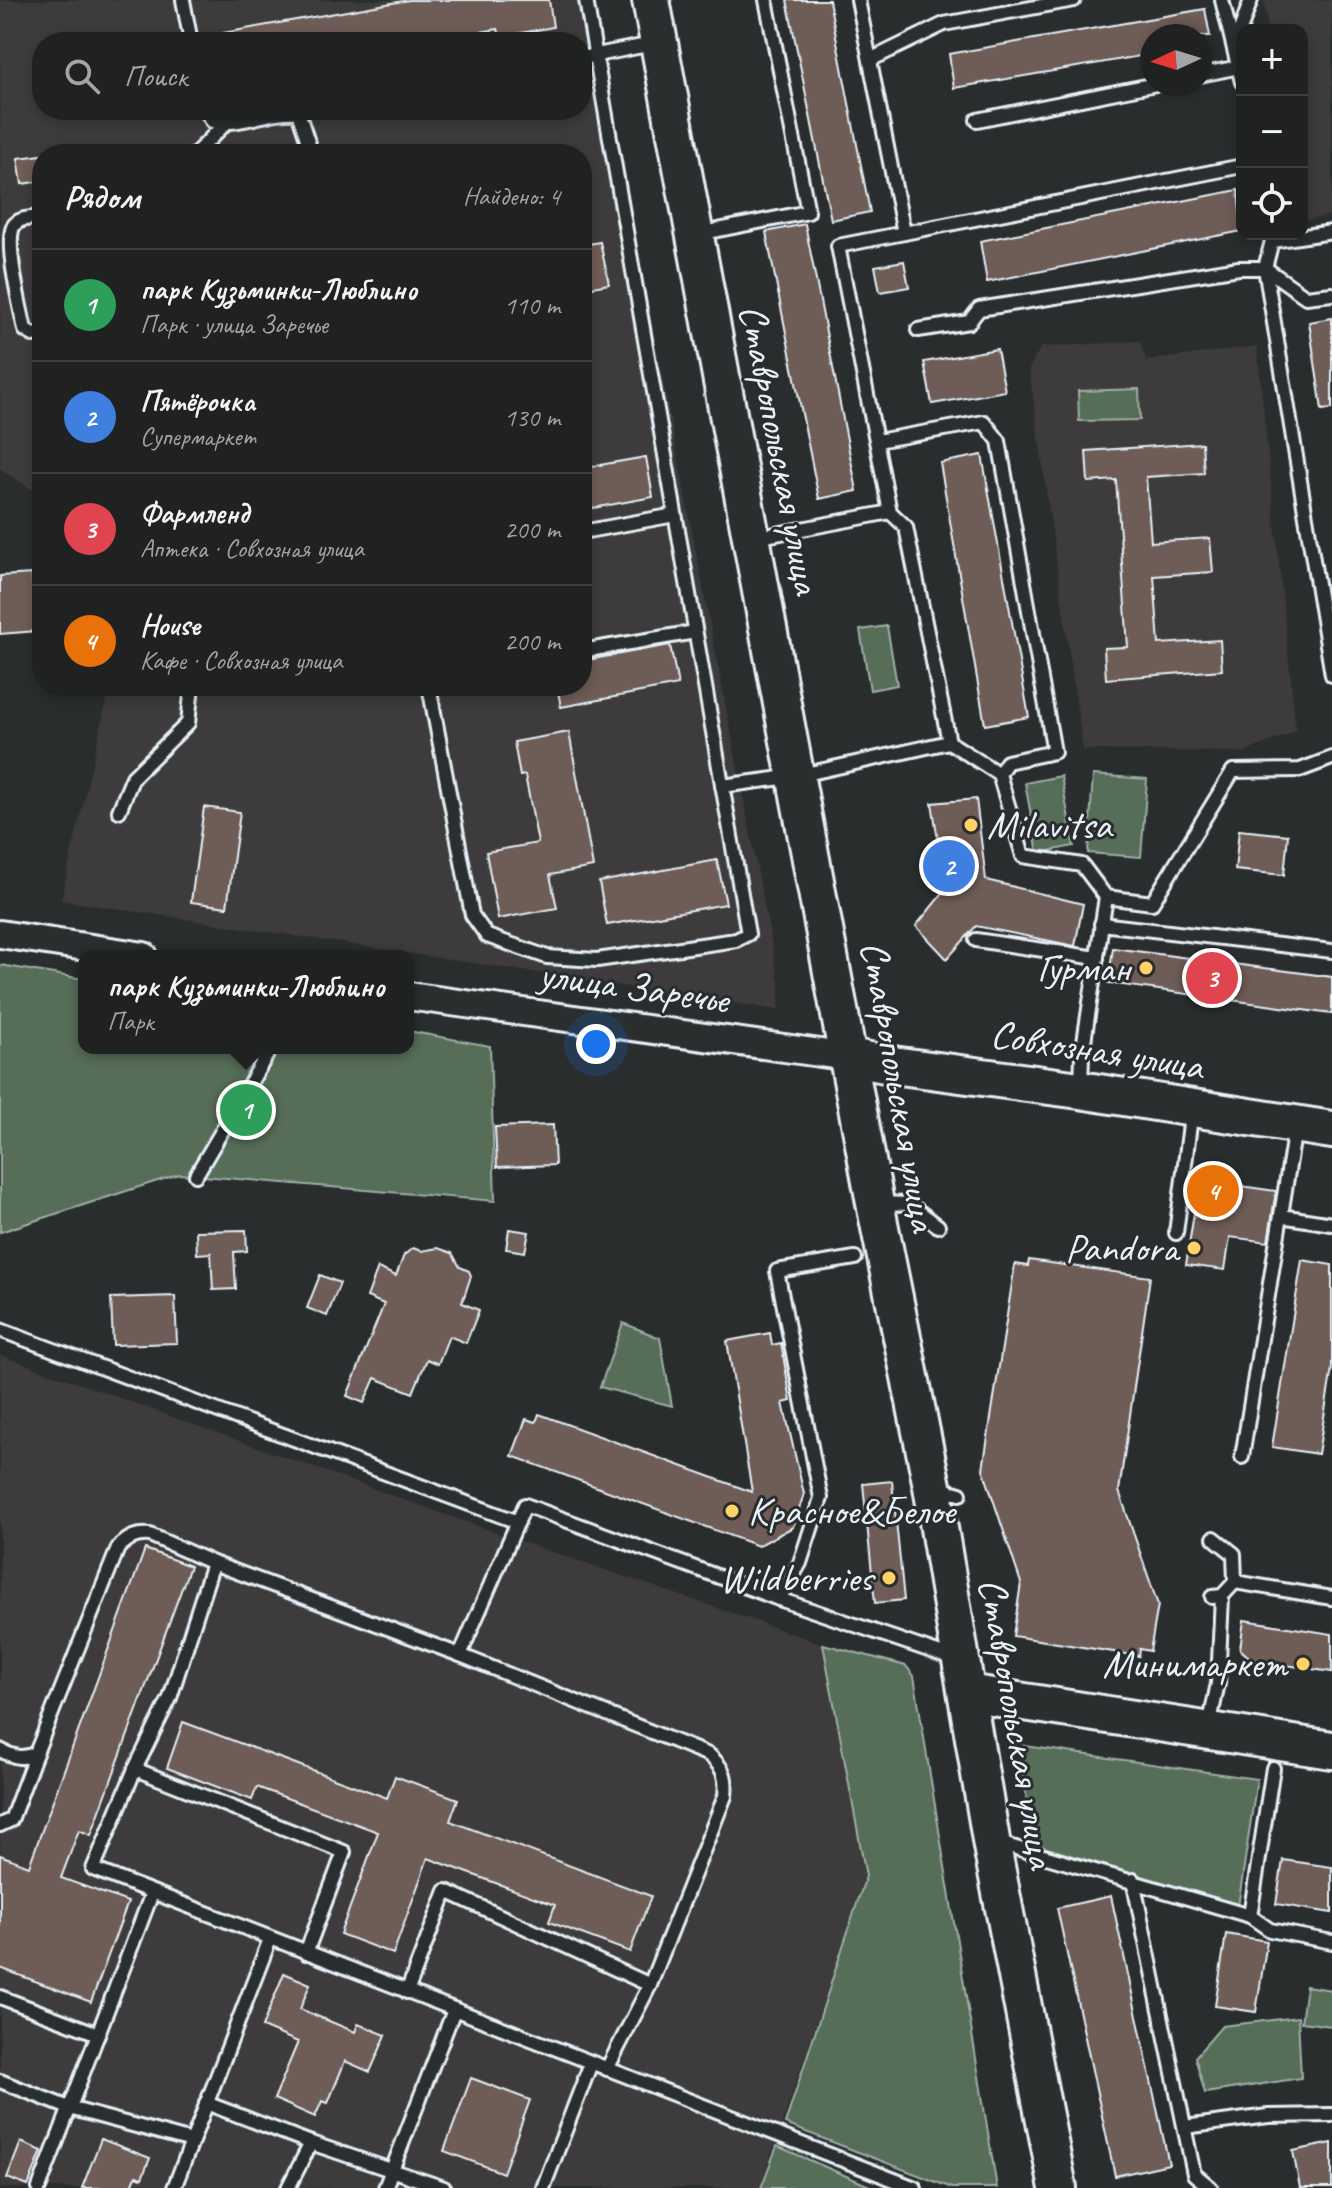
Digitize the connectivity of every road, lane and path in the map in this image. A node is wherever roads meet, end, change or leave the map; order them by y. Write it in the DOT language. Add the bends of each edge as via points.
graph roads {
  1 [pos="183,0"];
  2 [pos="586,0"];
  3 [pos="651,0"];
  4 [pos="766,0"];
  5 [pos="858,0"];
  6 [pos="1074,0"];
  7 [pos="1222,0"];
  8 [pos="1251,0"];
  9 [pos="189,32"];
  10 [pos="592,32"];
  11 [pos="592,33"];
  12 [pos="659,43"];
  13 [pos="1234,47"];
  14 [pos="596,55"];
  15 [pos="1236,55"];
  16 [pos="592,56"];
  17 [pos="870,60"];
  18 [pos="1236,68"];
  19 [pos="1212,73"];
  20 [pos="1140,87"];
  21 [pos="211,120"];
  22 [pos="244,120"];
  23 [pos="306,120"];
  24 [pos="977,120"];
  25 [pos="225,124"];
  26 [pos="205,144"];
  27 [pos="310,144"];
  28 [pos="1236,167"];
  29 [pos="32,218"];
  30 [pos="1332,232"];
  31 [pos="904,233"];
  32 [pos="1308,234"];
  33 [pos="695,235"];
  34 [pos="6,237"];
  35 [pos="1271,240"];
  36 [pos="1265,268"];
  37 [pos="1332,294"];
  38 [pos="918,330"];
  39 [pos="32,334"];
  40 [pos="877,441"];
  41 [pos="890,512"];
  42 [pos="675,515"];
  43 [pos="592,530"];
  44 [pos="752,539"];
  45 [pos="695,632"];
  46 [pos="592,649"];
  47 [pos="1332,675"];
  48 [pos="191,696"];
  49 [pos="431,696"];
  50 [pos="949,742"];
  51 [pos="1332,758"];
  52 [pos="999,774"];
  53 [pos="797,776"];
  54 [pos="722,786"];
  55 [pos="119,811"];
  56 [pos="1106,897"];
  57 [pos="1101,924"];
  58 [pos="0,934"];
  59 [pos="976,940"];
  60 [pos="105,950"];
  61 [pos="1332,951"];
  62 [pos="1097,958"];
  63 [pos="414,997"];
  64 [pos="267,1054"];
  65 [pos="849,1057"];
  66 [pos="1080,1090"];
  67 [pos="1192,1109"];
  68 [pos="1296,1125"];
  69 [pos="1332,1130"];
  70 [pos="196,1175"];
  71 [pos="875,1203"];
  72 [pos="1281,1216"];
  73 [pos="1332,1224"];
  74 [pos="938,1226"];
  75 [pos="1176,1233"];
  76 [pos="855,1258"];
  77 [pos="0,1330"];
  78 [pos="1242,1457"];
  79 [pos="518,1522"];
  80 [pos="1214,1538"];
  81 [pos="213,1563"];
  82 [pos="1235,1582"];
  83 [pos="1332,1598"];
  84 [pos="779,1599"];
  85 [pos="460,1655"];
  86 [pos="964,1677"];
  87 [pos="1208,1731"];
  88 [pos="0,1750"];
  89 [pos="1332,1750"];
  90 [pos="36,1753"];
  91 [pos="1273,1768"];
  92 [pos="135,1769"];
  93 [pos="0,1825"];
  94 [pos="992,1842"];
  95 [pos="1133,1880"];
  96 [pos="152,1893"];
  97 [pos="1250,1916"];
  98 [pos="270,1939"];
  99 [pos="1332,1942"];
  100 [pos="306,1953"];
  101 [pos="650,1985"];
  102 [pos="407,1992"];
  103 [pos="0,1997"];
  104 [pos="454,2010"];
  105 [pos="98,2034"];
  106 [pos="591,2063"];
  107 [pos="607,2069"];
  108 [pos="0,2081"];
  109 [pos="206,2103"];
  110 [pos="69,2108"];
  111 [pos="1332,2115"];
  112 [pos="1185,2127"];
  113 [pos="192,2141"];
  114 [pos="311,2143"];
  115 [pos="392,2171"];
  116 [pos="39,2188"];
  117 [pos="174,2188"];
  118 [pos="288,2188"];
  119 [pos="385,2188"];
  120 [pos="444,2188"];
  121 [pos="543,2188"];
  122 [pos="915,2188"];
  123 [pos="1058,2188"];
  124 [pos="1211,2188"];
  1 -- 9 [label="lane"];
  2 -- 10 [label="lane"];
  3 -- 12 [label="main road, Ставропольская улица"];
  4 -- 33 [label="lane" via="808,212"];
  5 -- 17 [label="lane"];
  6 -- 17 [label="lane" via="944,24"];
  7 -- 13 [label="lane"];
  8 -- 13 [label="lane"];
  11 -- 14 [label="lane"];
  12 -- 14 [label="lane"];
  12 -- 33 [label="main road, Ставропольская улица"];
  13 -- 15 [label="lane"];
  14 -- 16 [label="lane"];
  14 -- 42 [label="lane"];
  17 -- 31 [label="lane"];
  18 -- 19 [label="lane"];
  20 -- 24 [label="lane"];
  21 -- 25 [label="lane"];
  22 -- 25 [label="lane"];
  23 -- 27 [label="lane"];
  25 -- 26 [label="lane"];
  28 -- 31 [label="lane"];
  29 -- 34 [label="lane" via="20,220"];
  30 -- 32 [label="lane"];
  31 -- 40 [label="lane" via="838,246"];
  33 -- 44 [label="main road, Ставропольская улица"];
  34 -- 39 [label="lane" via="25,330"];
  35 -- 36 [label="lane"];
  36 -- 37 [label="lane" via="1306,297"];
  36 -- 38 [label="lane" via="979,309 969,322"];
  36 -- 47 [label="lane"];
  40 -- 41 [label="lane"];
  40 -- 52 [label="lane" via="984,422 999,441 1054,752 1007,762"];
  41 -- 44 [label="lane"];
  41 -- 50 [label="lane" via="906,527"];
  42 -- 43 [label="lane"];
  42 -- 45 [label="lane"];
  44 -- 53 [label="main road, Ставропольская улица"];
  45 -- 46 [label="lane"];
  45 -- 54 [label="lane"];
  48 -- 55 [label="lane" via="188,723 133,777"];
  49 -- 54 [label="lane" via="472,915 487,936 547,957 597,960 748,934"];
  50 -- 52 [label="lane"];
  50 -- 53 [label="lane"];
  51 -- 56 [label="lane" via="1300,770 1233,771 1152,903"];
  52 -- 56 [label="lane" via="1023,856 1082,865"];
  53 -- 54 [label="lane"];
  53 -- 65 [label="main road, Ставропольская улица"];
  56 -- 57 [label="lane"];
  57 -- 61 [label="lane"];
  57 -- 62 [label="lane"];
  58 -- 60 [label="street"];
  59 -- 62 [label="lane"];
  62 -- 66 [label="lane"];
  63 -- 65 [label="street, улица Заречье"];
  64 -- 70 [label="lane"];
  65 -- 66 [label="main road, Совхозная улица"];
  65 -- 71 [label="main road, Ставропольская улица"];
  66 -- 67 [label="main road, Совхозная улица"];
  67 -- 68 [label="main road, Совхозная улица"];
  67 -- 75 [label="lane"];
  68 -- 69 [label="main road, Совхозная улица"];
  68 -- 72 [label="lane"];
  71 -- 74 [label="lane" via="909,1204"];
  71 -- 86 [label="main road, Ставропольская улица" via="946,1490"];
  72 -- 73 [label="lane"];
  72 -- 78 [label="lane"];
  76 -- 84 [label="lane" via="777,1271 821,1498 800,1563"];
  77 -- 79 [label="lane"];
  79 -- 84 [label="lane" via="525,1505"];
  79 -- 85 [label="lane"];
  80 -- 82 [label="lane" via="1234,1554"];
  81 -- 85 [label="lane"];
  81 -- 90 [label="lane" via="150,1535 128,1538 118,1548"];
  81 -- 92 [label="lane" via="170,1698"];
  82 -- 83 [label="lane"];
  82 -- 87 [label="lane" via="1217,1596 1218,1683"];
  84 -- 86 [label="lane"];
  85 -- 101 [label="lane" via="709,1755 721,1765 725,1796"];
  86 -- 87 [label="main road"];
  86 -- 94 [label="main road, Ставропольская улица"];
  87 -- 89 [label="main road"];
  88 -- 90 [label="lane" via="26,1758"];
  90 -- 93 [label="lane" via="11,1820"];
  91 -- 97 [label="lane"];
  92 -- 96 [label="lane" via="93,1869"];
  92 -- 100 [label="lane" via="344,1852"];
  94 -- 95 [label="lane"];
  94 -- 123 [label="main road, Ставропольская улица"];
  95 -- 97 [label="lane"];
  95 -- 112 [label="lane"];
  96 -- 98 [label="lane"];
  96 -- 105 [label="lane"];
  97 -- 99 [label="lane" via="1270,1930"];
  98 -- 100 [label="lane"];
  98 -- 109 [label="lane"];
  100 -- 102 [label="lane"];
  101 -- 102 [label="lane" via="446,1891"];
  101 -- 107 [label="lane"];
  102 -- 104 [label="lane"];
  103 -- 105 [label="lane"];
  104 -- 106 [label="lane"];
  104 -- 115 [label="lane"];
  105 -- 110 [label="lane"];
  106 -- 107 [label="lane"];
  106 -- 121 [label="lane"];
  107 -- 122 [label="lane"];
  108 -- 110 [label="lane"];
  109 -- 113 [label="lane"];
  109 -- 114 [label="lane"];
  110 -- 113 [label="lane"];
  110 -- 116 [label="lane"];
  111 -- 112 [label="lane" via="1268,2116"];
  112 -- 124 [label="lane" via="1194,2174"];
  113 -- 117 [label="lane"];
  114 -- 115 [label="lane"];
  114 -- 118 [label="lane"];
  115 -- 119 [label="lane"];
  115 -- 120 [label="lane"];
}
